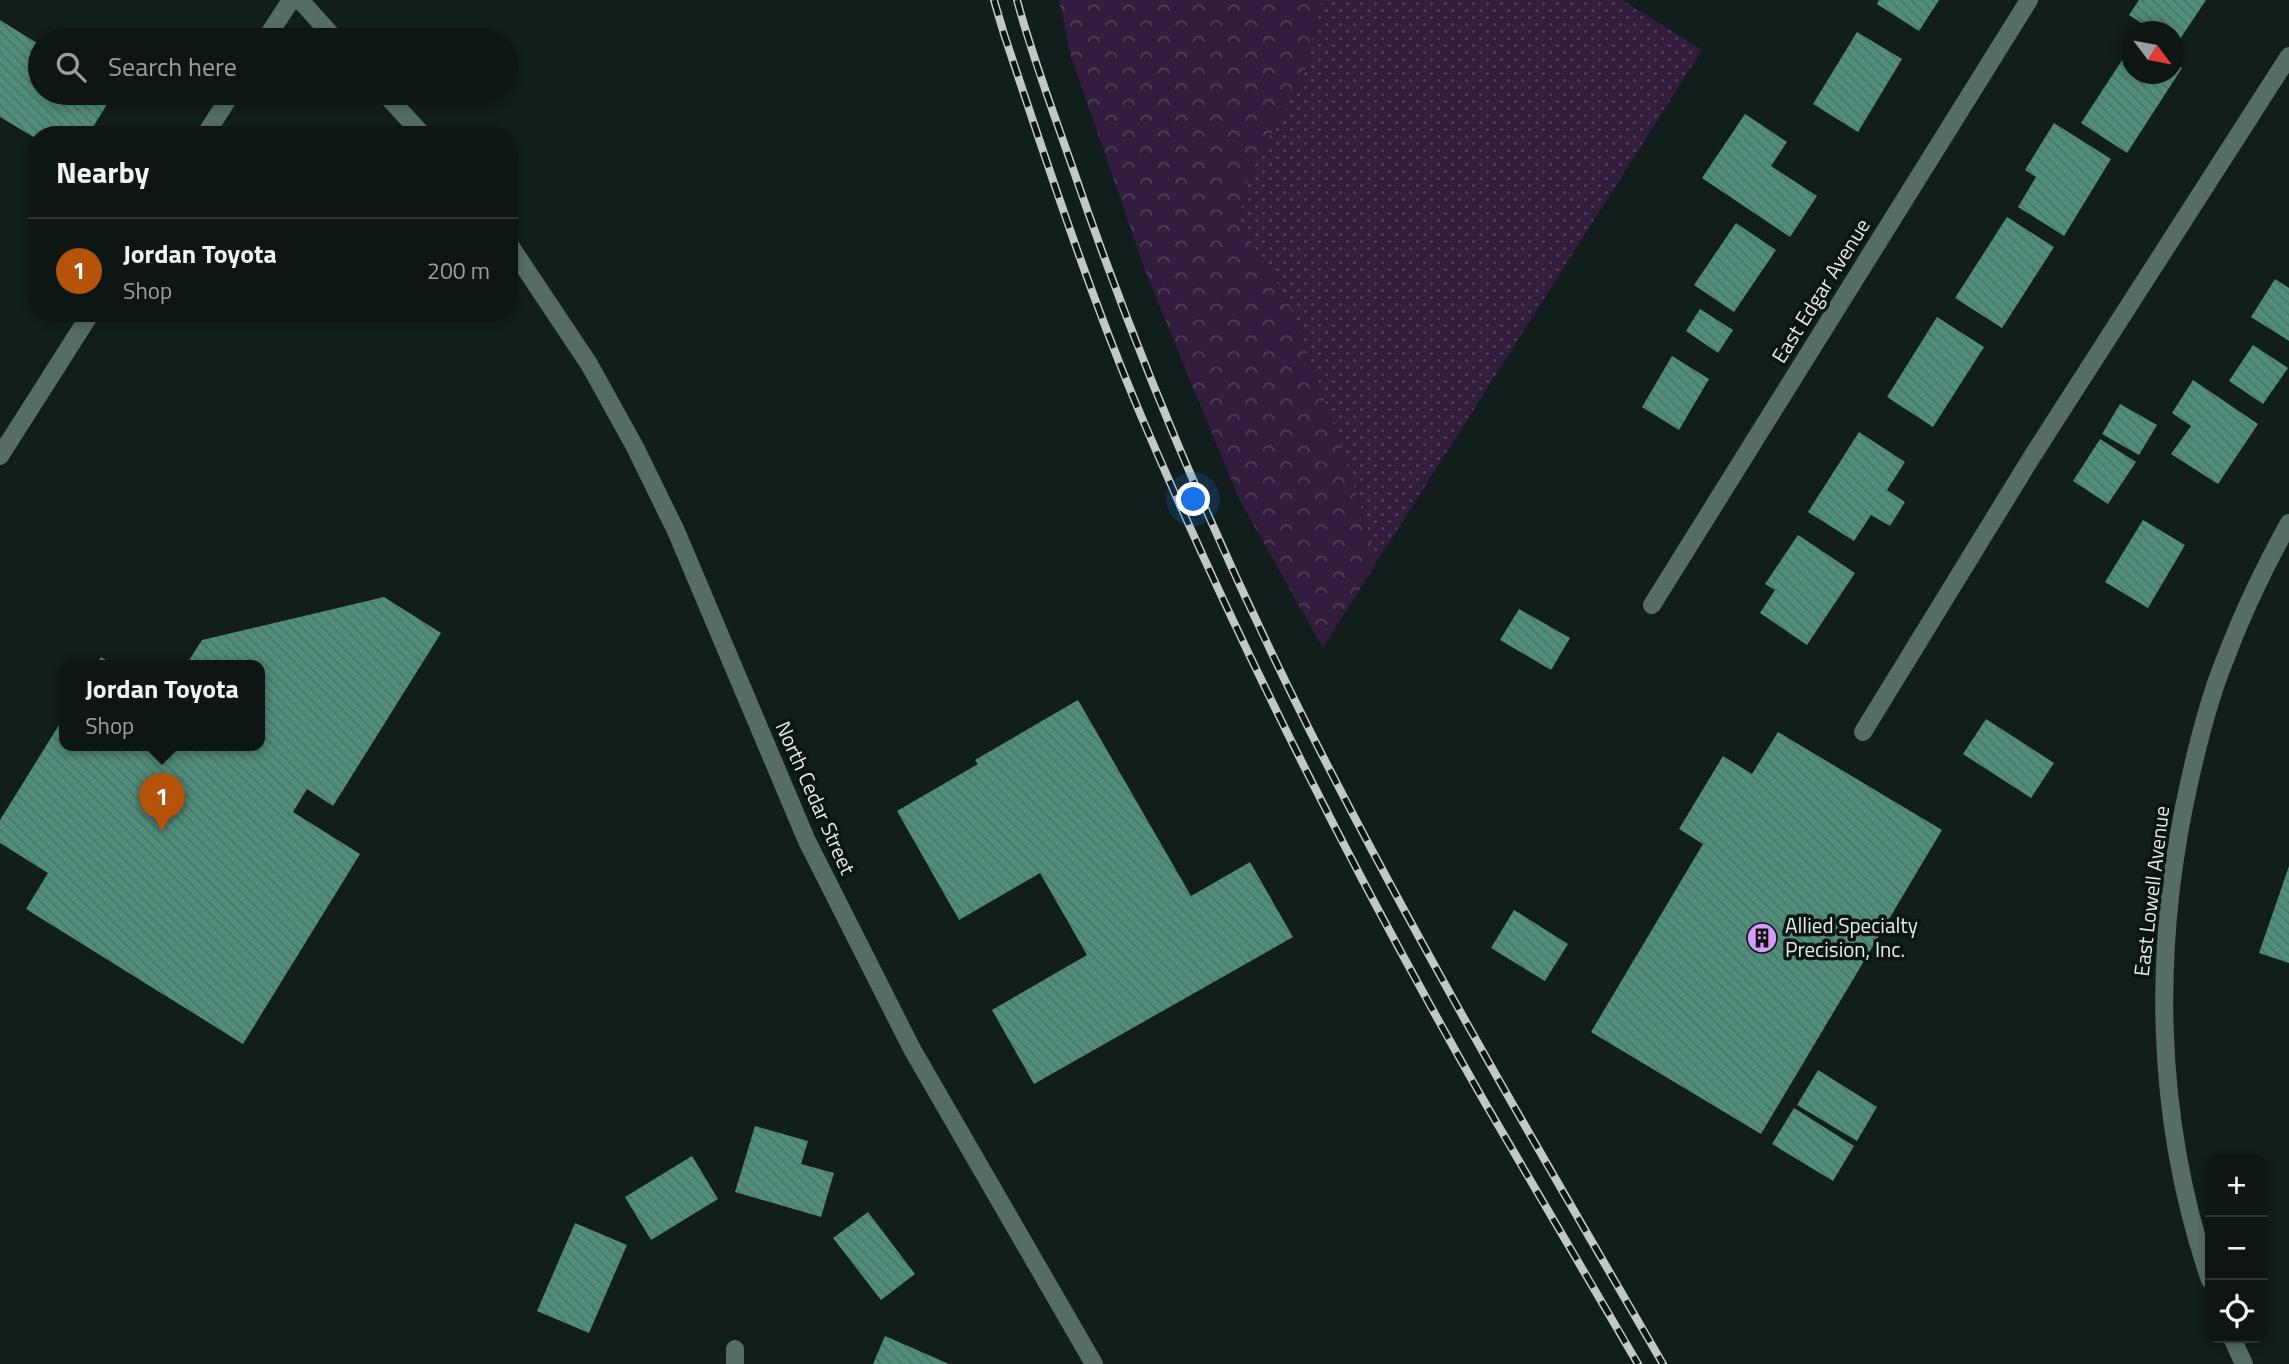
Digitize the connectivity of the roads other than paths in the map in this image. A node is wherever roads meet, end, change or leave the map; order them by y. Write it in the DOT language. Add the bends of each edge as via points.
graph roads {
  1 [pos="291,0"];
  2 [pos="300,0"];
  3 [pos="2029,0"];
  4 [pos="273,28"];
  5 [pos="325,28"];
  6 [pos="2289,56"];
  7 [pos="224,105"];
  8 [pos="395,105"];
  9 [pos="211,126"];
  10 [pos="415,126"];
  11 [pos="518,258"];
  12 [pos="85,322"];
  13 [pos="0,456"];
  14 [pos="2289,523"];
  15 [pos="1652,605"];
  16 [pos="1863,732"];
  17 [pos="2205,1265"];
  18 [pos="2234,1343"];
  19 [pos="1094,1364"];
  20 [pos="2244,1364"];
  1 -- 4 [label="street"];
  2 -- 5 [label="street"];
  3 -- 15 [label="street, East Edgar Avenue"];
  6 -- 16 [label="street" via="2033,455"];
  7 -- 9 [label="street"];
  8 -- 10 [label="street"];
  11 -- 19 [label="street, North Cedar Street" via="589,365 635,447 676,531 813,853 912,1049"];
  12 -- 13 [label="street"];
  14 -- 17 [label="street, East Lowell Avenue" via="2223,663 2201,730 2178,834 2165,940 2168,1089 2178,1157"];
  18 -- 20 [label="street"];
}
